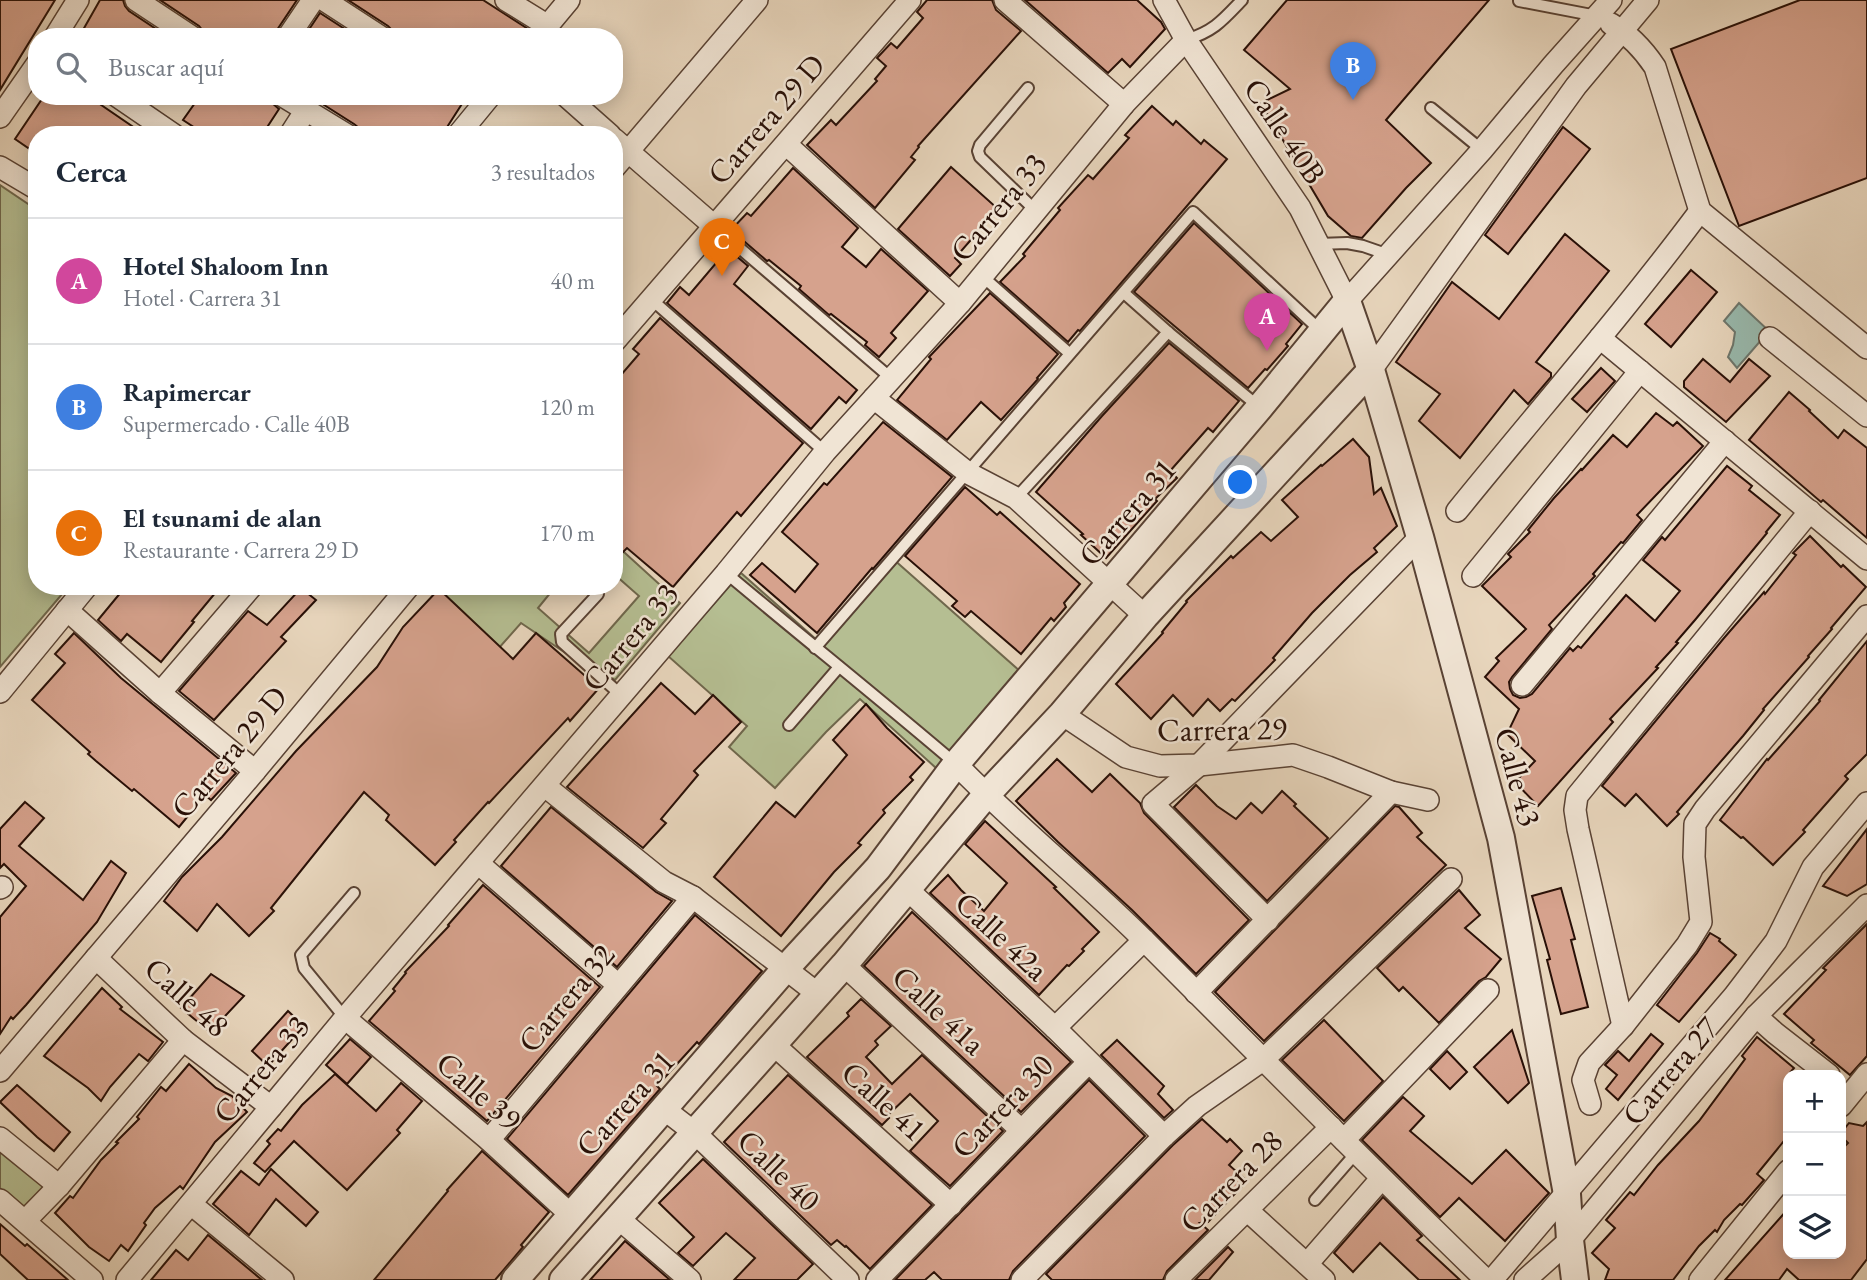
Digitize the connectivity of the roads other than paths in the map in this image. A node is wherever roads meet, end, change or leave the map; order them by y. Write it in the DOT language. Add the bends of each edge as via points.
graph roads {
  1 [pos="78,0"];
  2 [pos="136,0"];
  3 [pos="313,0"];
  4 [pos="324,0"];
  5 [pos="506,0"];
  6 [pos="569,0"];
  7 [pos="757,0"];
  8 [pos="910,0"];
  9 [pos="1005,0"];
  10 [pos="1164,0"];
  11 [pos="1242,0"];
  12 [pos="1648,0"];
  13 [pos="1518,1"];
  14 [pos="1604,8"];
  15 [pos="61,28"];
  16 [pos="178,28"];
  17 [pos="294,28"];
  18 [pos="367,28"];
  19 [pos="538,28"];
  20 [pos="546,28"];
  21 [pos="1622,31"];
  22 [pos="1185,40"];
  23 [pos="28,77"];
  24 [pos="1028,88"];
  25 [pos="1124,104"];
  26 [pos="130,105"];
  27 [pos="298,105"];
  28 [pos="478,105"];
  29 [pos="575,105"];
  30 [pos="1431,108"];
  31 [pos="306,110"];
  32 [pos="0,117"];
  33 [pos="161,126"];
  34 [pos="296,126"];
  35 [pos="332,126"];
  36 [pos="464,126"];
  37 [pos="600,126"];
  38 [pos="623,143"];
  39 [pos="787,145"];
  40 [pos="623,147"];
  41 [pos="1482,150"];
  42 [pos="0,167"];
  43 [pos="28,184"];
  44 [pos="1036,211"];
  45 [pos="1700,211"];
  46 [pos="714,226"];
  47 [pos="1318,244"];
  48 [pos="1389,255"];
  49 [pos="982,276"];
  50 [pos="1124,293"];
  51 [pos="651,299"];
  52 [pos="1347,301"];
  53 [pos="960,303"];
  54 [pos="623,332"];
  55 [pos="1168,332"];
  56 [pos="1322,332"];
  57 [pos="1600,338"];
  58 [pos="1770,338"];
  59 [pos="1867,348"];
  60 [pos="1069,354"];
  61 [pos="1371,370"];
  62 [pos="1640,371"];
  63 [pos="892,379"];
  64 [pos="874,398"];
  65 [pos="1260,407"];
  66 [pos="1867,416"];
  67 [pos="1724,441"];
  68 [pos="825,452"];
  69 [pos="968,473"];
  70 [pos="1016,498"];
  71 [pos="1457,511"];
  72 [pos="1810,511"];
  73 [pos="1420,537"];
  74 [pos="1867,559"];
  75 [pos="726,573"];
  76 [pos="1473,576"];
  77 [pos="1109,583"];
  78 [pos="80,595"];
  79 [pos="244,595"];
  80 [pos="402,595"];
  81 [pos="596,595"];
  82 [pos="67,610"];
  83 [pos="1145,616"];
  84 [pos="1867,616"];
  85 [pos="816,648"];
  86 [pos="839,667"];
  87 [pos="1521,685"];
  88 [pos="0,692"];
  89 [pos="160,693"];
  90 [pos="621,695"];
  91 [pos="1062,714"];
  92 [pos="789,725"];
  93 [pos="956,764"];
  94 [pos="1199,765"];
  95 [pos="255,771"];
  96 [pos="545,786"];
  97 [pos="1391,792"];
  98 [pos="986,795"];
  99 [pos="1428,800"];
  100 [pos="1867,803"];
  101 [pos="478,863"];
  102 [pos="1451,879"];
  103 [pos="907,890"];
  104 [pos="354,893"];
  105 [pos="693,897"];
  106 [pos="1867,905"];
  107 [pos="1268,920"];
  108 [pos="1144,940"];
  109 [pos="96,958"];
  110 [pos="844,965"];
  111 [pos="785,969"];
  112 [pos="618,985"];
  113 [pos="1488,990"];
  114 [pos="1196,993"];
  115 [pos="818,994"];
  116 [pos="1756,1016"];
  117 [pos="345,1018"];
  118 [pos="1623,1026"];
  119 [pos="1055,1028"];
  120 [pos="183,1040"];
  121 [pos="774,1045"];
  122 [pos="1263,1060"];
  123 [pos="1088,1063"];
  124 [pos="1823,1070"];
  125 [pos="0,1071"];
  126 [pos="1867,1074"];
  127 [pos="1850,1097"];
  128 [pos="1590,1104"];
  129 [pos="271,1107"];
  130 [pos="664,1109"];
  131 [pos="1637,1111"];
  132 [pos="1021,1130"];
  133 [pos="1661,1132"];
  134 [pos="695,1133"];
  135 [pos="1164,1136"];
  136 [pos="0,1138"];
  137 [pos="489,1140"];
  138 [pos="1344,1140"];
  139 [pos="1783,1177"];
  140 [pos="1381,1179"];
  141 [pos="59,1186"];
  142 [pos="1567,1194"];
  143 [pos="0,1200"];
  144 [pos="1315,1200"];
  145 [pos="191,1204"];
  146 [pos="951,1205"];
  147 [pos="1247,1210"];
  148 [pos="570,1214"];
  149 [pos="618,1218"];
  150 [pos="25,1221"];
  151 [pos="1570,1240"];
  152 [pos="1307,1264"];
  153 [pos="92,1280"];
  154 [pos="127,1280"];
  155 [pos="283,1280"];
  156 [pos="515,1280"];
  157 [pos="563,1280"];
  158 [pos="690,1280"];
  159 [pos="848,1280"];
  160 [pos="877,1280"];
  161 [pos="1022,1280"];
  162 [pos="1176,1280"];
  163 [pos="1324,1280"];
  164 [pos="1486,1280"];
  165 [pos="1492,1280"];
  166 [pos="1525,1280"];
  167 [pos="1575,1280"];
  168 [pos="1700,1280"];
  1 -- 15 [label="street"];
  2 -- 16 [label="street"];
  3 -- 17 [label="street"];
  4 -- 18 [label="street"];
  5 -- 19 [label="street"];
  6 -- 20 [label="street"];
  7 -- 38 [label="street"];
  8 -- 39 [label="street, Carrera 29 D"];
  9 -- 25 [label="street"];
  10 -- 22 [label="street, Calle 40B"];
  11 -- 22 [label="lane" via="1220,24"];
  12 -- 21 [label="street"];
  13 -- 14 [label="lane"];
  14 -- 21 [label="street"];
  14 -- 41 [label="street"];
  21 -- 45 [label="street" via="1655,67"];
  21 -- 61 [label="street" via="1576,86"];
  22 -- 25 [label="street, Carrera 33"];
  22 -- 47 [label="street, Calle 40B" via="1300,208"];
  23 -- 32 [label="street"];
  24 -- 44 [label="lane" via="978,152"];
  25 -- 44 [label="street, Carrera 33"];
  26 -- 33 [label="street"];
  27 -- 31 [label="street"];
  28 -- 36 [label="street"];
  29 -- 37 [label="street"];
  30 -- 41 [label="lane"];
  31 -- 34 [label="street"];
  31 -- 35 [label="street"];
  39 -- 46 [label="street, Carrera 29 D"];
  39 -- 53 [label="street"];
  40 -- 46 [label="street"];
  41 -- 48 [label="street"];
  42 -- 43 [label="street"];
  44 -- 49 [label="street, Carrera 33"];
  45 -- 57 [label="street"];
  45 -- 59 [label="street"];
  46 -- 51 [label="street, Carrera 29 D"];
  46 -- 63 [label="lane"];
  47 -- 48 [label="lane" via="1347,243"];
  47 -- 52 [label="street, Calle 40B"];
  48 -- 52 [label="street"];
  49 -- 53 [label="street, Carrera 33"];
  49 -- 60 [label="lane"];
  50 -- 55 [label="lane"];
  50 -- 56 [label="lane" via="1193,212"];
  50 -- 60 [label="lane"];
  51 -- 54 [label="street, Carrera 29 D"];
  51 -- 68 [label="lane"];
  52 -- 56 [label="street, Carrera 31"];
  52 -- 61 [label="street, Calle 43"];
  53 -- 63 [label="street, Carrera 33"];
  55 -- 65 [label="lane"];
  55 -- 70 [label="lane"];
  56 -- 65 [label="street, Carrera 31"];
  57 -- 62 [label="street"];
  57 -- 71 [label="street"];
  58 -- 66 [label="street"];
  60 -- 69 [label="lane"];
  61 -- 73 [label="street, Calle 43"];
  61 -- 83 [label="street"];
  62 -- 67 [label="street"];
  62 -- 76 [label="street"];
  63 -- 64 [label="street, Carrera 33"];
  64 -- 68 [label="street, Carrera 33"];
  64 -- 69 [label="street"];
  65 -- 77 [label="street, Carrera 31"];
  67 -- 72 [label="street"];
  67 -- 87 [label="street"];
  68 -- 75 [label="street, Carrera 33"];
  69 -- 70 [label="street"];
  69 -- 85 [label="lane"];
  70 -- 77 [label="street"];
  72 -- 74 [label="street"];
  72 -- 118 [label="street" via="1577,796 1578,830"];
  73 -- 94 [label="street"];
  73 -- 142 [label="street, Calle 43" via="1501,838"];
  75 -- 85 [label="lane"];
  75 -- 90 [label="street, Carrera 33"];
  77 -- 83 [label="street"];
  77 -- 93 [label="street, Carrera 31"];
  78 -- 82 [label="street"];
  79 -- 89 [label="street"];
  80 -- 95 [label="street, Carrera 29 D"];
  81 -- 90 [label="lane" via="561,635 562,642"];
  82 -- 88 [label="street"];
  82 -- 89 [label="street"];
  83 -- 91 [label="street"];
  84 -- 118 [label="street" via="1695,824 1701,922"];
  85 -- 86 [label="lane"];
  86 -- 92 [label="lane"];
  86 -- 93 [label="lane"];
  89 -- 95 [label="street"];
  90 -- 96 [label="street, Carrera 33"];
  91 -- 94 [label="street, Carrera 29" via="1126,757 1160,766"];
  91 -- 98 [label="street"];
  93 -- 98 [label="street"];
  93 -- 111 [label="street, Carrera 31" via="878,868"];
  94 -- 97 [label="street, Carrera 29" via="1293,755"];
  94 -- 107 [label="street" via="1153,804"];
  95 -- 109 [label="street, Carrera 29 D"];
  96 -- 101 [label="street, Carrera 33"];
  96 -- 105 [label="street" via="664,882"];
  97 -- 99 [label="street, Carrera 29"];
  97 -- 107 [label="street"];
  98 -- 103 [label="street"];
  98 -- 108 [label="street"];
  100 -- 131 [label="street" via="1813,867 1776,941"];
  101 -- 112 [label="street"];
  101 -- 117 [label="street, Carrera 33"];
  102 -- 122 [label="street"];
  103 -- 110 [label="street"];
  103 -- 119 [label="street, Calle 42a"];
  104 -- 117 [label="lane" via="301,956 304,968"];
  105 -- 111 [label="street"];
  105 -- 112 [label="street, Carrera 32"];
  106 -- 116 [label="street, Carrera 27"];
  107 -- 114 [label="street"];
  108 -- 114 [label="street"];
  108 -- 119 [label="street, Carrera 30"];
  109 -- 120 [label="street, Calle 48"];
  109 -- 125 [label="street, Carrera 29 D"];
  110 -- 115 [label="street"];
  110 -- 132 [label="street, Calle 41a"];
  111 -- 115 [label="street"];
  111 -- 130 [label="street, Carrera 31"];
  112 -- 137 [label="street, Carrera 32"];
  113 -- 138 [label="street, Carrera 28"];
  114 -- 122 [label="street"];
  115 -- 121 [label="street"];
  116 -- 124 [label="street"];
  116 -- 133 [label="street, Carrera 27"];
  117 -- 129 [label="street, Carrera 33"];
  117 -- 137 [label="street, Calle 39"];
  118 -- 128 [label="street" via="1588,1063 1583,1080"];
  119 -- 123 [label="street, Carrera 30"];
  120 -- 129 [label="street, Calle 48"];
  120 -- 141 [label="street"];
  121 -- 134 [label="street"];
  121 -- 146 [label="street, Calle 41"];
  122 -- 135 [label="street" via="1197,1106"];
  122 -- 138 [label="street, Carrera 28"];
  123 -- 132 [label="street, Carrera 30"];
  123 -- 135 [label="street"];
  126 -- 127 [label="street"];
  129 -- 145 [label="street, Carrera 33"];
  130 -- 134 [label="street, Calle 40"];
  130 -- 148 [label="street, Carrera 31"];
  131 -- 133 [label="street"];
  131 -- 142 [label="street"];
  132 -- 146 [label="street, Carrera 30"];
  133 -- 151 [label="street, Carrera 27"];
  134 -- 149 [label="street"];
  134 -- 159 [label="street, Calle 40"];
  135 -- 161 [label="street"];
  136 -- 141 [label="street"];
  137 -- 148 [label="street, Calle 39"];
  138 -- 140 [label="street, Carrera 28"];
  138 -- 144 [label="lane"];
  138 -- 147 [label="street, Carrera 28"];
  139 -- 168 [label="street"];
  140 -- 152 [label="street"];
  140 -- 164 [label="street"];
  141 -- 150 [label="street"];
  142 -- 151 [label="street, Calle 43"];
  142 -- 165 [label="street"];
  143 -- 150 [label="street"];
  145 -- 154 [label="street, Carrera 33"];
  145 -- 155 [label="street"];
  146 -- 160 [label="street, Carrera 30"];
  147 -- 152 [label="street"];
  147 -- 162 [label="street, Carrera 28"];
  148 -- 156 [label="street, Carrera 31"];
  149 -- 157 [label="street"];
  149 -- 158 [label="street"];
  150 -- 153 [label="street"];
  151 -- 166 [label="street, Carrera 27"];
  151 -- 167 [label="street, Calle 43"];
  152 -- 163 [label="street"];
}
